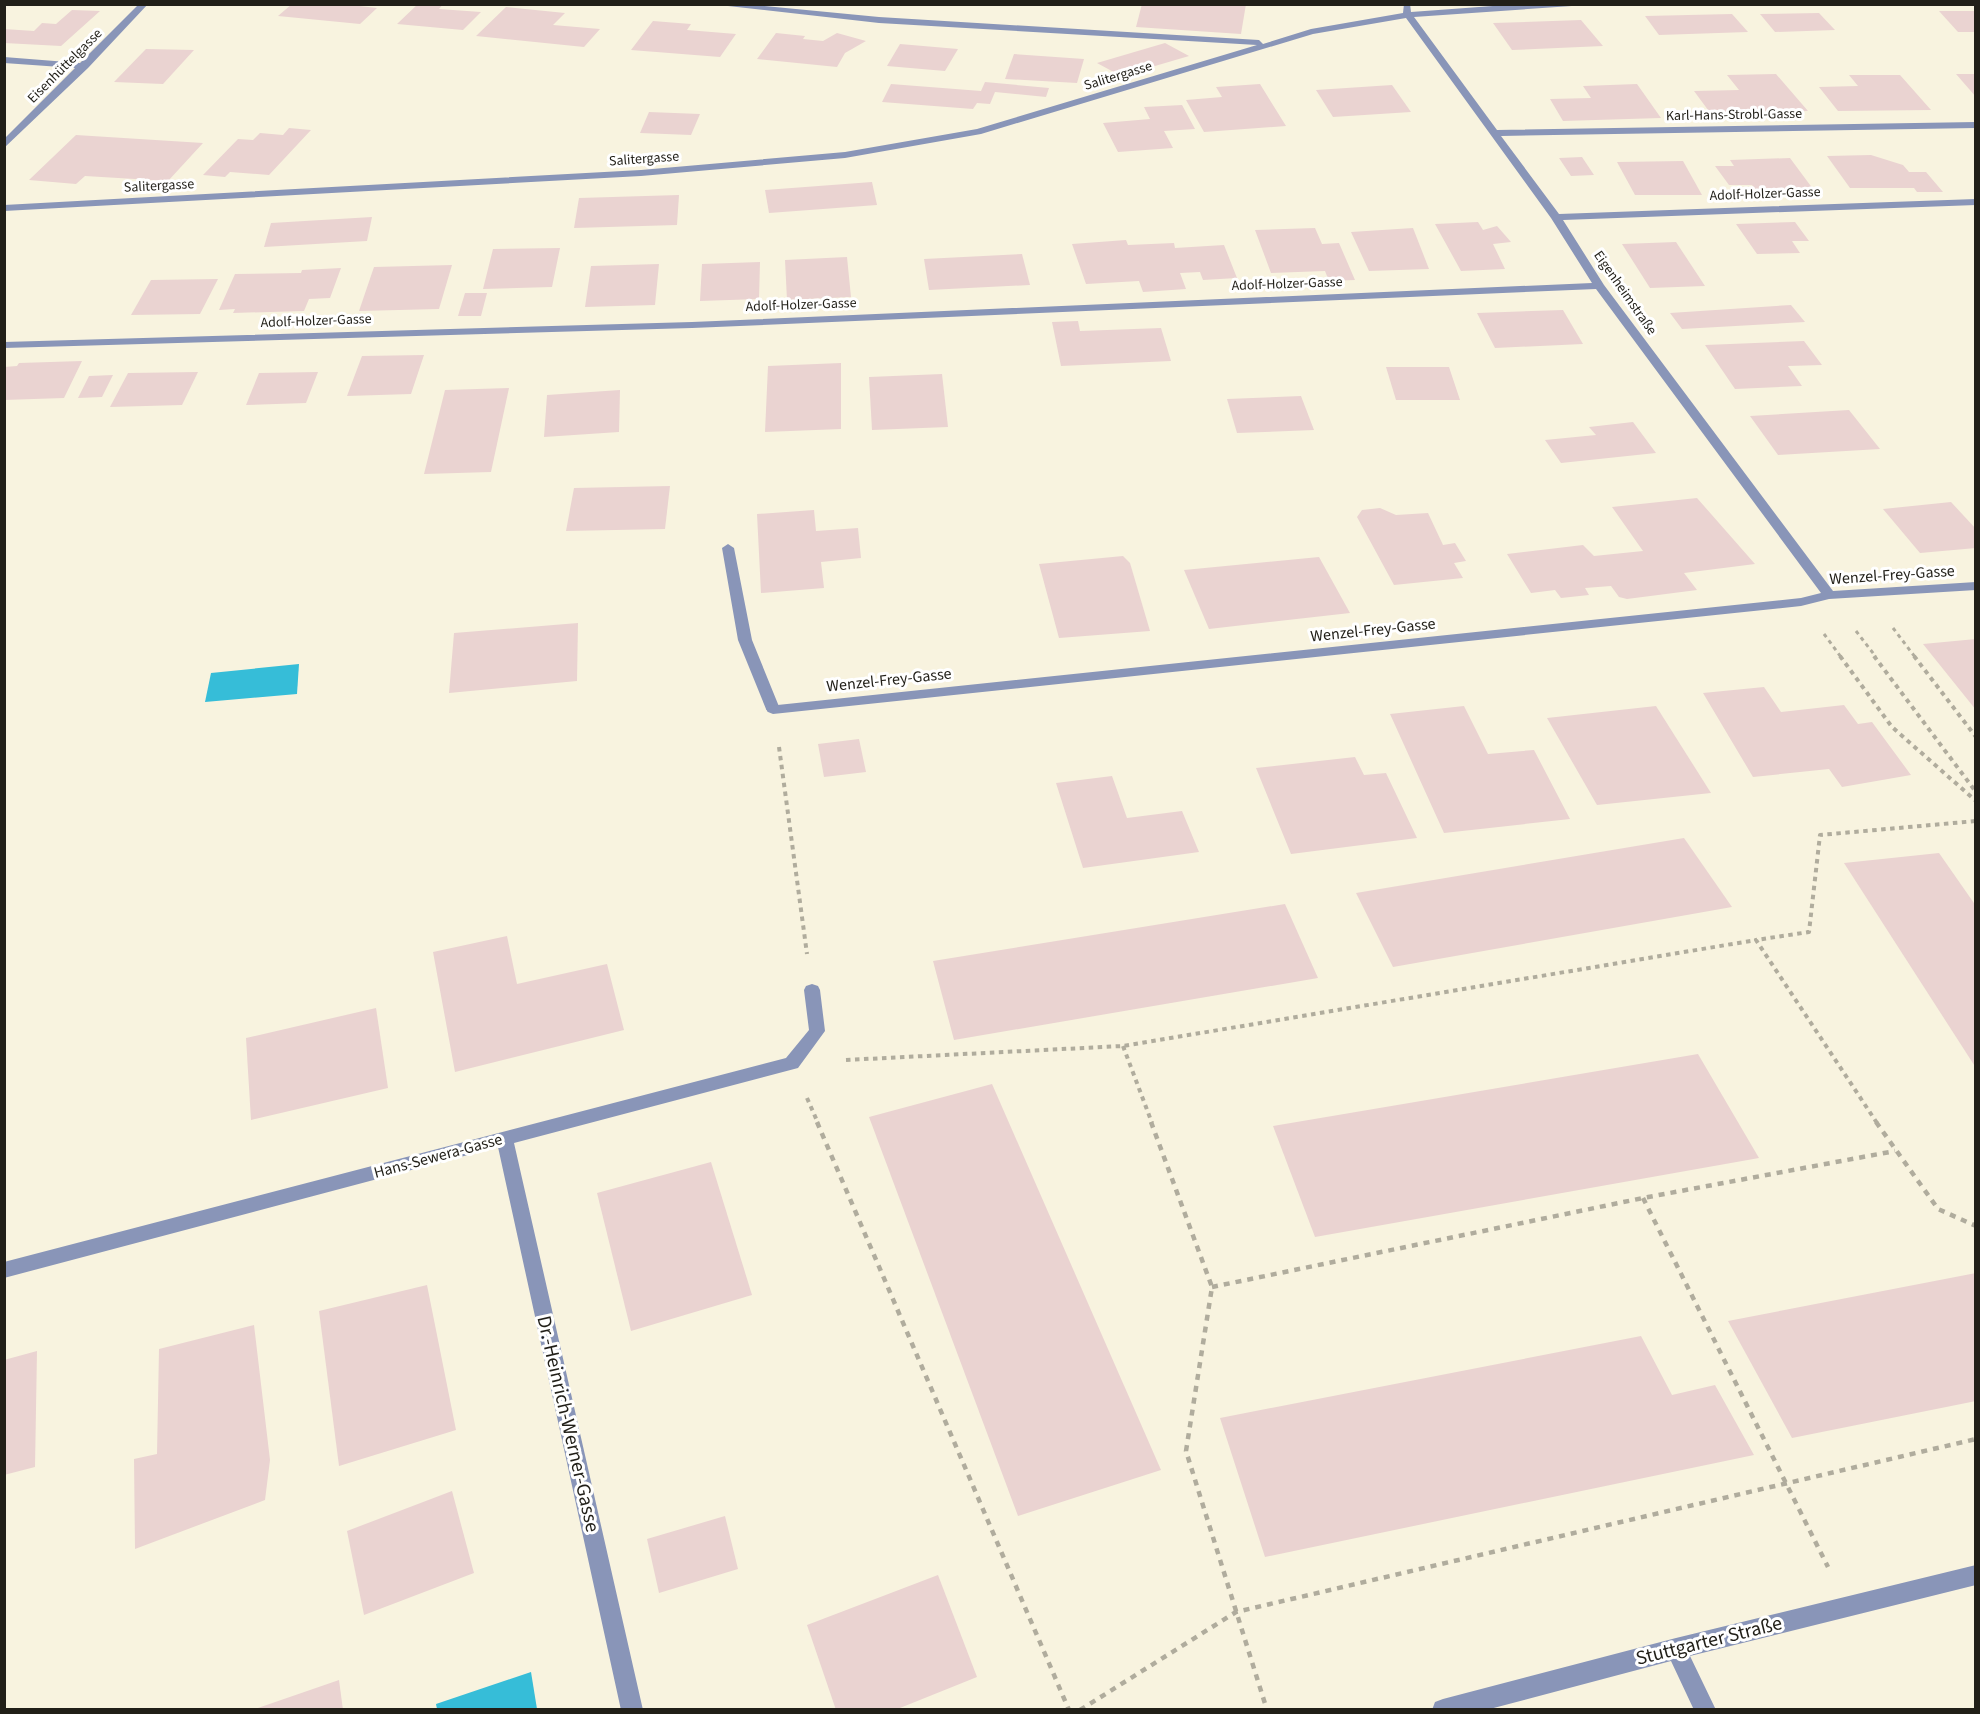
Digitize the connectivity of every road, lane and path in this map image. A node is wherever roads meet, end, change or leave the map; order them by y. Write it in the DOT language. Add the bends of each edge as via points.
graph roads {
  1 [pos="144,4"];
  2 [pos="714,4"];
  3 [pos="1597,4"];
  4 [pos="1407,9"];
  5 [pos="1270,44"];
  6 [pos="4,60"];
  7 [pos="85,66"];
  8 [pos="1976,125"];
  9 [pos="1493,133"];
  10 [pos="4,145"];
  11 [pos="1976,202"];
  12 [pos="4,208"];
  13 [pos="1556,216"];
  14 [pos="1599,286"];
  15 [pos="4,345"];
  16 [pos="728,548"];
  17 [pos="1976,586"];
  18 [pos="1866,592"];
  19 [pos="1829,595"];
  20 [pos="1801,602"];
  21 [pos="773,709"];
  22 [pos="1976,737"];
  23 [pos="1976,792"];
  24 [pos="1976,801"];
  25 [pos="1976,821"];
  26 [pos="1756,940"];
  27 [pos="812,990"];
  28 [pos="1124,1046"];
  29 [pos="792,1063"];
  30 [pos="505,1138"];
  31 [pos="1895,1151"];
  32 [pos="1643,1197"];
  33 [pos="1976,1226"];
  34 [pos="4,1270"];
  35 [pos="1212,1287"];
  36 [pos="1976,1439"];
  37 [pos="1786,1483"];
  38 [pos="1976,1575"];
  39 [pos="1848,1607"];
  40 [pos="1236,1612"];
  41 [pos="1676,1649"];
  42 [pos="632,1710"];
  43 [pos="1069,1710"];
  44 [pos="1080,1710"];
  45 [pos="1267,1710"];
  46 [pos="1443,1710"];
  47 [pos="1705,1710"];
  1 -- 7 [label="street, Eisenhüttelgasse"];
  2 -- 5 [label="street, Salitergasse" via="879,20"];
  3 -- 4 [label="street, Salitergasse"];
  4 -- 5 [label="street, Salitergasse"];
  4 -- 9 [label="street, Eigenheimstraße"];
  5 -- 12 [label="street, Salitergasse" via="978,132 845,155 641,173"];
  6 -- 7 [label="street"];
  7 -- 10 [label="street, Eisenhüttelgasse"];
  8 -- 9 [label="street, Karl-Hans-Strobl-Gasse"];
  9 -- 13 [label="street, Eigenheimstraße"];
  11 -- 13 [label="street, Adolf-Holzer-Gasse"];
  13 -- 14 [label="street, Eigenheimstraße"];
  14 -- 15 [label="street, Adolf-Holzer-Gasse" via="692,325"];
  14 -- 19 [label="street, Eigenheimstraße"];
  16 -- 21 [label="street" via="745,640"];
  17 -- 18 [label="street, Wenzel-Frey-Gasse"];
  18 -- 19 [label="street, Wenzel-Frey-Gasse"];
  18 -- 22 [label="path"];
  19 -- 20 [label="street, Wenzel-Frey-Gasse"];
  19 -- 23 [label="path"];
  20 -- 21 [label="street, Wenzel-Frey-Gasse"];
  20 -- 24 [label="path" via="1892,727"];
  21 -- 27 [label="path"];
  25 -- 26 [label="path" via="1820,835 1809,932"];
  26 -- 28 [label="path"];
  26 -- 31 [label="path"];
  27 -- 29 [label="street" via="817,1031"];
  28 -- 29 [label="path"];
  28 -- 35 [label="path"];
  29 -- 30 [label="street, Hans-Sewera-Gasse"];
  29 -- 43 [label="path"];
  30 -- 34 [label="street, Hans-Sewera-Gasse"];
  30 -- 42 [label="street, Dr.-Heinrich-Werner-Gasse"];
  31 -- 32 [label="path"];
  31 -- 33 [label="path" via="1938,1209"];
  32 -- 35 [label="path"];
  32 -- 37 [label="path"];
  35 -- 40 [label="path" via="1186,1451"];
  36 -- 37 [label="path"];
  37 -- 39 [label="path"];
  37 -- 40 [label="path"];
  38 -- 39 [label="street, Stuttgarter Straße"];
  39 -- 41 [label="street, Stuttgarter Straße"];
  40 -- 44 [label="path"];
  40 -- 45 [label="path"];
  41 -- 46 [label="street, Stuttgarter Straße"];
  41 -- 47 [label="street"];
}
